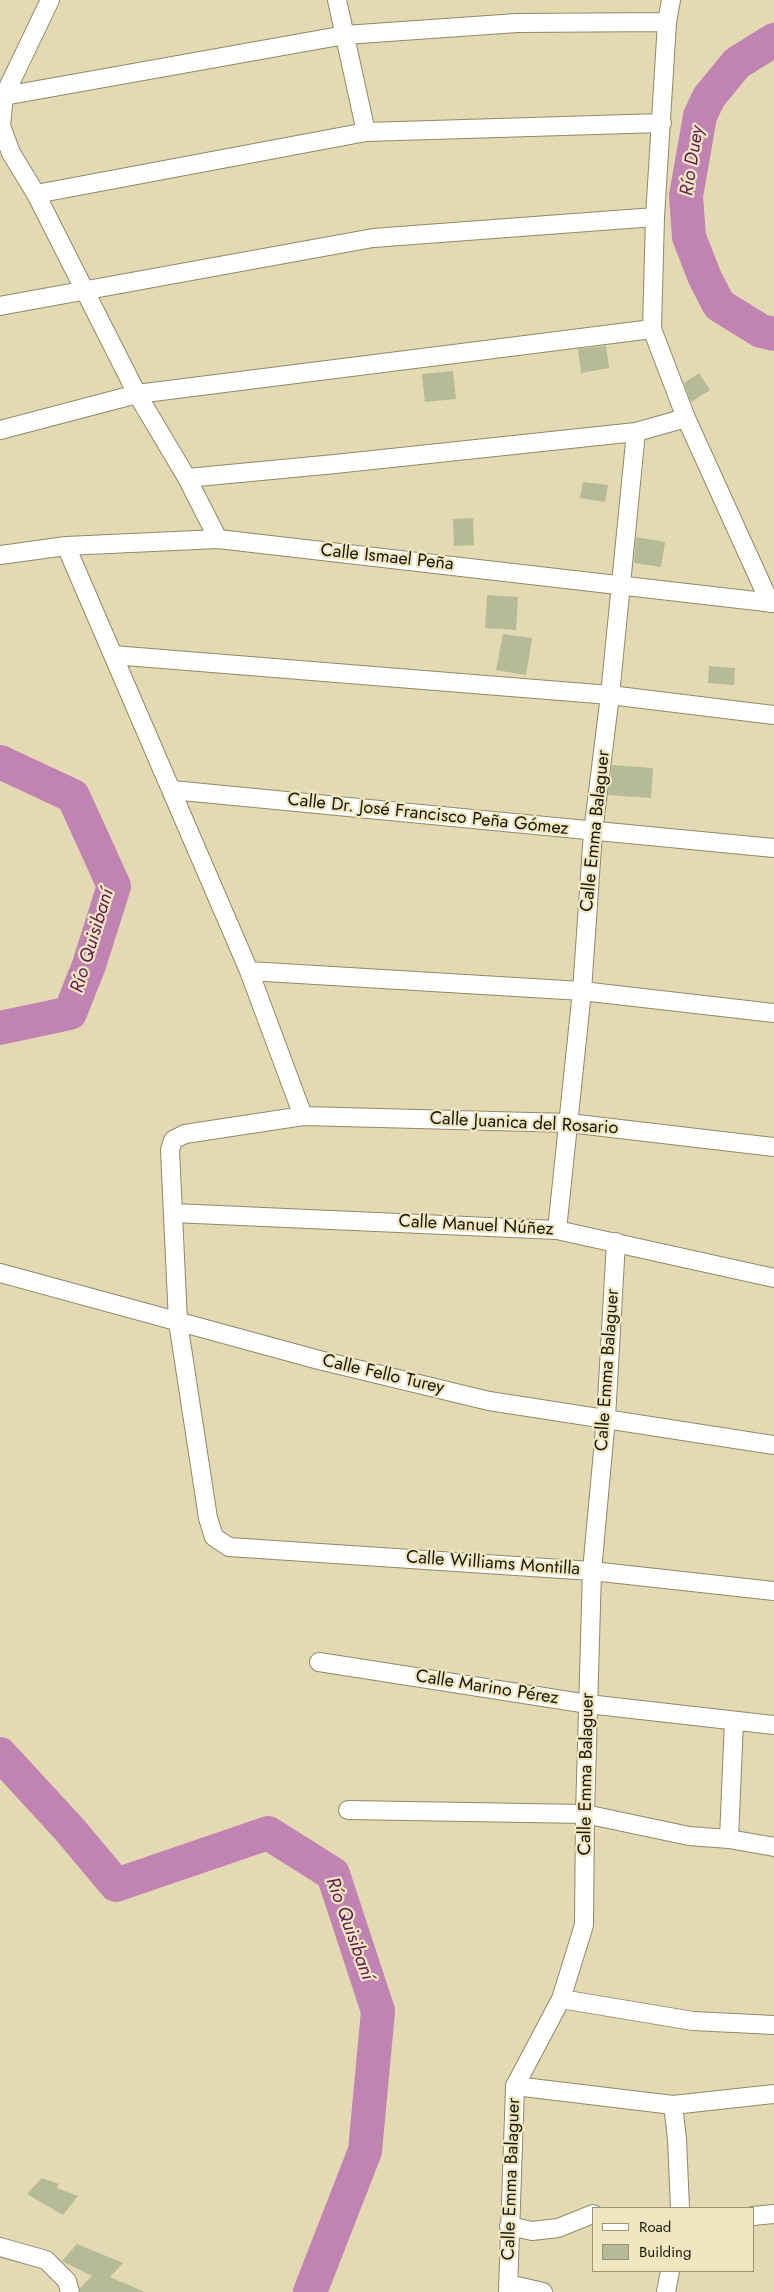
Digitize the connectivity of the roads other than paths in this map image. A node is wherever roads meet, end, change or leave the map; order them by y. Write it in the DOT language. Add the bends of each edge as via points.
graph roads {
  1 [pos="50,0"];
  2 [pos="337,0"];
  3 [pos="671,0"];
  4 [pos="667,22"];
  5 [pos="345,35"];
  6 [pos="4,96"];
  7 [pos="662,123"];
  8 [pos="366,132"];
  9 [pos="36,194"];
  10 [pos="655,217"];
  11 [pos="85,292"];
  12 [pos="0,306"];
  13 [pos="652,329"];
  14 [pos="137,394"];
  15 [pos="686,418"];
  16 [pos="0,430"];
  17 [pos="636,432"];
  18 [pos="187,478"];
  19 [pos="218,539"];
  20 [pos="66,546"];
  21 [pos="0,555"];
  22 [pos="620,584"];
  23 [pos="772,603"];
  24 [pos="113,655"];
  25 [pos="610,695"];
  26 [pos="774,714"];
  27 [pos="172,790"];
  28 [pos="593,832"];
  29 [pos="774,848"];
  30 [pos="249,971"];
  31 [pos="582,992"];
  32 [pos="774,1013"];
  33 [pos="303,1116"];
  34 [pos="569,1123"];
  35 [pos="774,1147"];
  36 [pos="173,1212"];
  37 [pos="557,1230"];
  38 [pos="616,1242"];
  39 [pos="0,1272"];
  40 [pos="774,1278"];
  41 [pos="178,1322"];
  42 [pos="606,1418"];
  43 [pos="774,1446"];
  44 [pos="592,1571"];
  45 [pos="774,1591"];
  46 [pos="319,1662"];
  47 [pos="588,1704"];
  48 [pos="734,1721"];
  49 [pos="774,1725"];
  50 [pos="348,1810"];
  51 [pos="585,1814"];
  52 [pos="729,1839"];
  53 [pos="774,1847"];
  54 [pos="561,1999"];
  55 [pos="774,2025"];
  56 [pos="515,2086"];
  57 [pos="774,2094"];
  58 [pos="673,2105"];
  59 [pos="680,2207"];
  60 [pos="592,2214"];
  61 [pos="774,2214"];
  62 [pos="754,2216"];
  63 [pos="509,2226"];
  64 [pos="0,2247"];
  65 [pos="670,2272"];
  66 [pos="508,2288"];
  67 [pos="70,2292"];
  68 [pos="543,2292"];
  69 [pos="666,2292"];
  1 -- 6 [label="street"];
  2 -- 5 [label="street"];
  3 -- 4 [label="street"];
  4 -- 5 [label="street" via="517,23"];
  4 -- 7 [label="street"];
  5 -- 6 [label="street"];
  5 -- 8 [label="street"];
  6 -- 9 [label="street" via="1,126 12,153"];
  7 -- 8 [label="street"];
  7 -- 10 [label="street"];
  8 -- 9 [label="street"];
  9 -- 11 [label="street"];
  10 -- 11 [label="street" via="372,238"];
  10 -- 13 [label="street"];
  11 -- 12 [label="street"];
  11 -- 14 [label="street"];
  13 -- 14 [label="street"];
  13 -- 15 [label="street"];
  14 -- 16 [label="street"];
  14 -- 18 [label="street"];
  15 -- 17 [label="street"];
  15 -- 23 [label="street"];
  17 -- 18 [label="street"];
  17 -- 22 [label="street, Calle Emma Balaguer"];
  18 -- 19 [label="street"];
  19 -- 20 [label="street, Calle Ismael Peña"];
  19 -- 22 [label="street, Calle Ismael Peña"];
  20 -- 21 [label="street, Calle Ismael Peña"];
  20 -- 24 [label="street"];
  22 -- 23 [label="street, Calle Ismael Peña"];
  22 -- 25 [label="street, Calle Emma Balaguer"];
  24 -- 25 [label="street"];
  24 -- 27 [label="street"];
  25 -- 26 [label="street"];
  25 -- 28 [label="street, Calle Emma Balaguer"];
  27 -- 28 [label="street, Calle Dr. José Francisco Peña Gómez"];
  27 -- 30 [label="street"];
  28 -- 29 [label="street, Calle Dr. José Francisco Peña Gómez"];
  28 -- 31 [label="street, Calle Emma Balaguer"];
  30 -- 31 [label="street"];
  30 -- 33 [label="street"];
  31 -- 32 [label="street"];
  31 -- 34 [label="street, Calle Emma Balaguer"];
  33 -- 34 [label="street, Calle Juanica del Rosario"];
  33 -- 36 [label="street, Calle Juanica del Rosario" via="185,1134 173,1140 170,1150"];
  34 -- 35 [label="street, Calle Juanica del Rosario"];
  34 -- 37 [label="street, Calle Emma Balaguer"];
  36 -- 37 [label="street, Calle Manuel Núñez"];
  36 -- 41 [label="street"];
  37 -- 38 [label="street, Calle Manuel Núñez"];
  38 -- 40 [label="street, Calle Manuel Núñez"];
  38 -- 42 [label="street, Calle Emma Balaguer"];
  39 -- 41 [label="street, Calle Fello Turey"];
  41 -- 42 [label="street, Calle Fello Turey" via="319,1360 489,1400"];
  41 -- 44 [label="street, Calle Williams Montilla" via="208,1518 214,1538 229,1547"];
  42 -- 43 [label="street, Calle Fello Turey"];
  42 -- 44 [label="street, Calle Emma Balaguer"];
  44 -- 45 [label="street, Calle Williams Montilla"];
  44 -- 47 [label="street, Calle Emma Balaguer"];
  46 -- 47 [label="street, Calle Marino Pérez"];
  47 -- 48 [label="street, Calle Marino Pérez"];
  47 -- 51 [label="street, Calle Emma Balaguer"];
  48 -- 49 [label="street, Calle Marino Pérez"];
  48 -- 52 [label="street"];
  50 -- 51 [label="street"];
  51 -- 52 [label="street" via="689,1836"];
  51 -- 54 [label="street, Calle Emma Balaguer" via="584,1925"];
  52 -- 53 [label="street"];
  54 -- 55 [label="street" via="693,2021"];
  54 -- 56 [label="street, Calle Emma Balaguer"];
  56 -- 58 [label="street"];
  56 -- 63 [label="street, Calle Emma Balaguer"];
  57 -- 58 [label="street"];
  58 -- 59 [label="street"];
  60 -- 63 [label="street" via="558,2228 532,2231"];
  61 -- 62 [label="street"];
  63 -- 66 [label="street, Calle Emma Balaguer"];
  64 -- 67 [label="street" via="46,2260 67,2281"];
  65 -- 69 [label="street"];
  66 -- 68 [label="street"];
}
